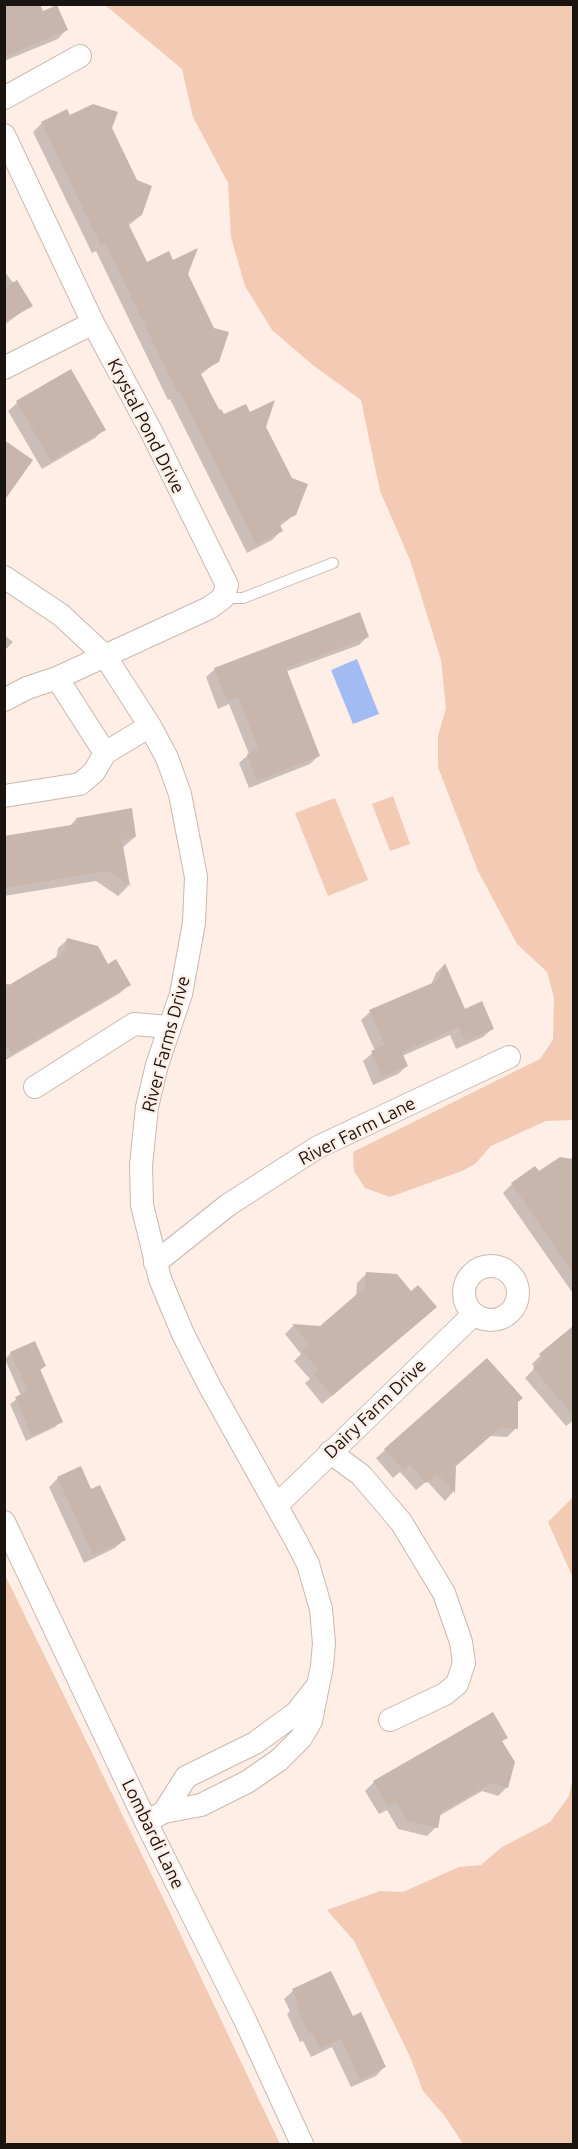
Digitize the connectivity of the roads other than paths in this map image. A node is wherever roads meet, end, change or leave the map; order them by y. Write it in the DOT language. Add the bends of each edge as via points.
graph roads {
  1 [pos="80,56"];
  2 [pos="4,98"];
  3 [pos="4,135"];
  4 [pos="93,323"];
  5 [pos="4,368"];
  6 [pos="333,563"];
  7 [pos="4,578"];
  8 [pos="223,598"];
  9 [pos="105,656"];
  10 [pos="57,678"];
  11 [pos="4,700"];
  12 [pos="150,726"];
  13 [pos="105,753"];
  14 [pos="4,796"];
  15 [pos="169,1027"];
  16 [pos="509,1058"];
  17 [pos="35,1087"];
  18 [pos="155,1263"];
  19 [pos="474,1314"];
  20 [pos="330,1452"];
  21 [pos="277,1505"];
  22 [pos="4,1522"];
  23 [pos="318,1685"];
  24 [pos="390,1720"];
  25 [pos="155,1817"];
  26 [pos="302,2145"];
  1 -- 2 [label="street"];
  3 -- 4 [label="street, Krystal Pond Drive"];
  4 -- 5 [label="street"];
  4 -- 8 [label="street, Krystal Pond Drive" via="224,574 227,585"];
  6 -- 8 [label="lane" via="243,598"];
  7 -- 9 [label="street, River Farms Drive" via="61,615"];
  8 -- 9 [label="street"];
  9 -- 10 [label="street"];
  9 -- 12 [label="street, River Farms Drive"];
  10 -- 11 [label="street"];
  10 -- 13 [label="street"];
  12 -- 13 [label="street"];
  12 -- 15 [label="street, River Farms Drive" via="180,794 196,877 194,923 184,981"];
  13 -- 14 [label="street" via="94,772 80,784"];
  15 -- 17 [label="street" via="134,1024"];
  15 -- 18 [label="street, River Farms Drive" via="151,1087 142,1148 142,1205"];
  16 -- 18 [label="street, River Farm Lane" via="318,1147 228,1205"];
  18 -- 21 [label="street, River Farms Drive" via="183,1334"];
  19 -- 20 [label="street, Dairy Farm Drive"];
  20 -- 21 [label="street, Dairy Farm Drive"];
  20 -- 24 [label="street" via="361,1475 401,1522 444,1593 461,1642 464,1663 457,1684 445,1694"];
  21 -- 23 [label="street, River Farms Drive" via="308,1564 321,1609 324,1643"];
  22 -- 25 [label="street, Lombardi Lane"];
  23 -- 25 [label="street" via="284,1723 255,1743 186,1777"];
  23 -- 25 [label="street, River Farms Drive" via="311,1721 301,1738 279,1760 247,1782 201,1805"];
  25 -- 26 [label="street, Lombardi Lane"];
}
